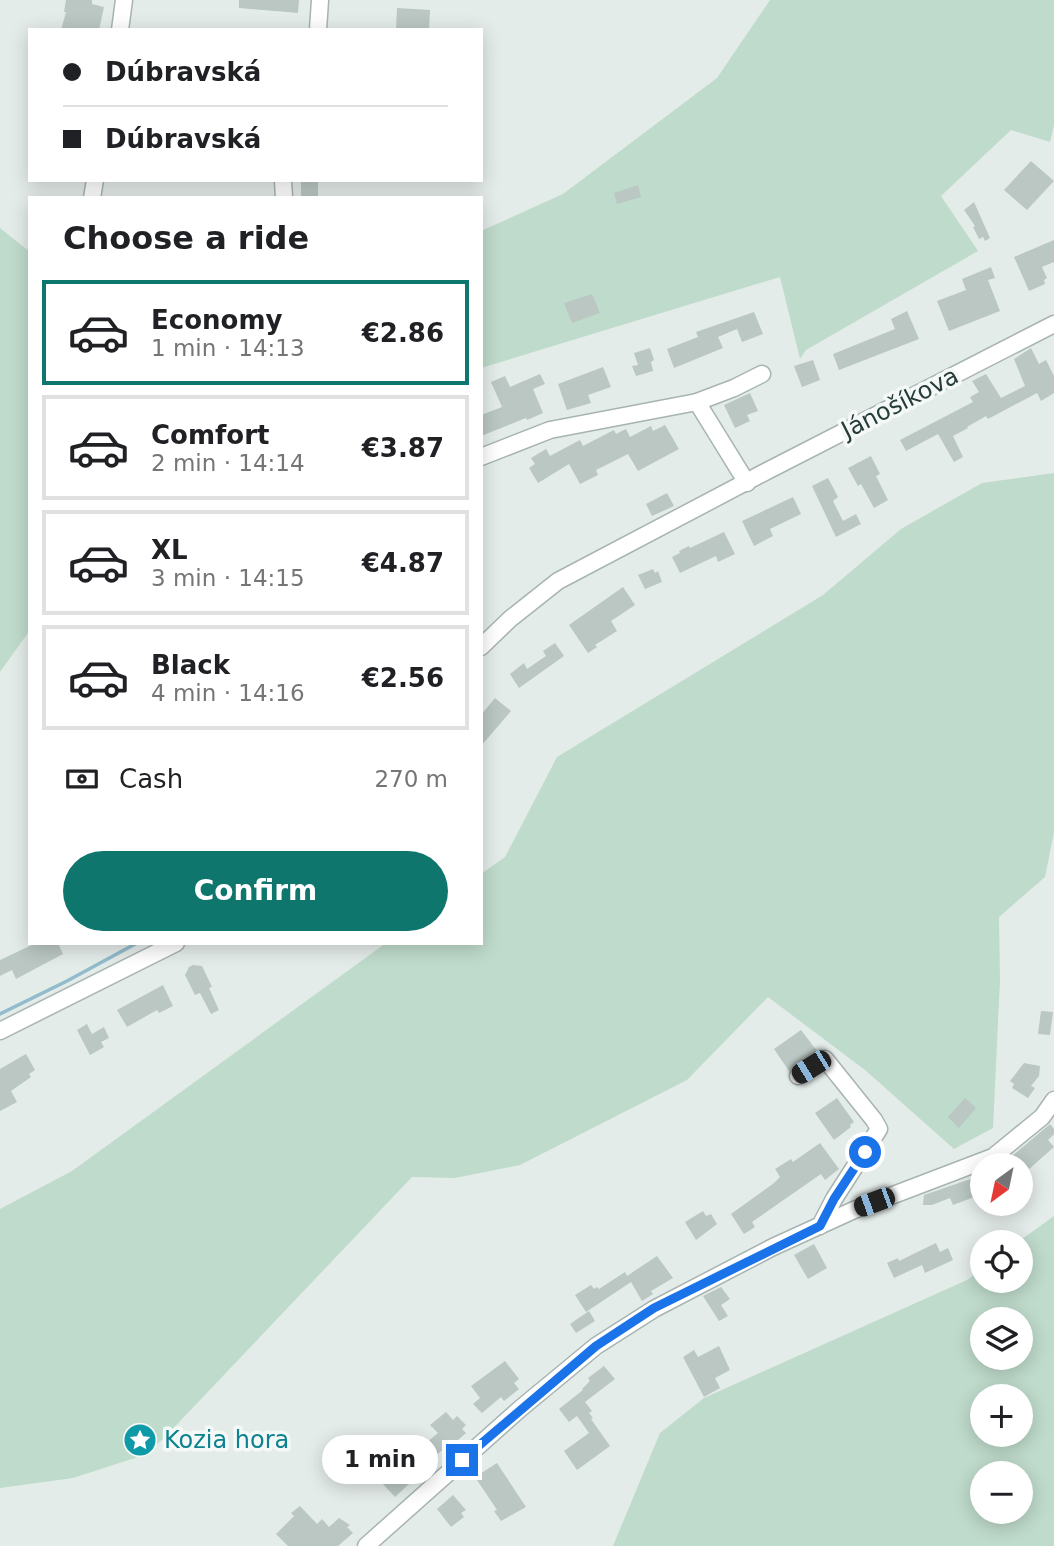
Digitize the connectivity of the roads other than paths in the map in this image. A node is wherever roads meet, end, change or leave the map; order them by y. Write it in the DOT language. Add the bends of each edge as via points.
graph roads {
  1 [pos="124,0"];
  2 [pos="320,0"];
  3 [pos="120,28"];
  4 [pos="318,28"];
  5 [pos="1054,324"];
  6 [pos="762,374"];
  7 [pos="696,402"];
  8 [pos="483,456"];
  9 [pos="747,483"];
  10 [pos="483,645"];
  11 [pos="172,945"];
  12 [pos="0,1031"];
  13 [pos="798,1076"];
  14 [pos="1054,1100"];
  15 [pos="820,1226"];
  16 [pos="366,1546"];
  1 -- 3 [label="street"];
  2 -- 4 [label="street"];
  5 -- 9 [label="street, Jánošíkova"];
  6 -- 7 [label="street"];
  7 -- 8 [label="street" via="550,430"];
  7 -- 9 [label="street"];
  9 -- 10 [label="street, Jánošíkova" via="558,581"];
  11 -- 12 [label="street"];
  13 -- 15 [label="street" via="825,1059 879,1129"];
  14 -- 15 [label="street" via="1042,1117 993,1157"];
  15 -- 16 [label="street" via="654,1308 596,1346"];
}
